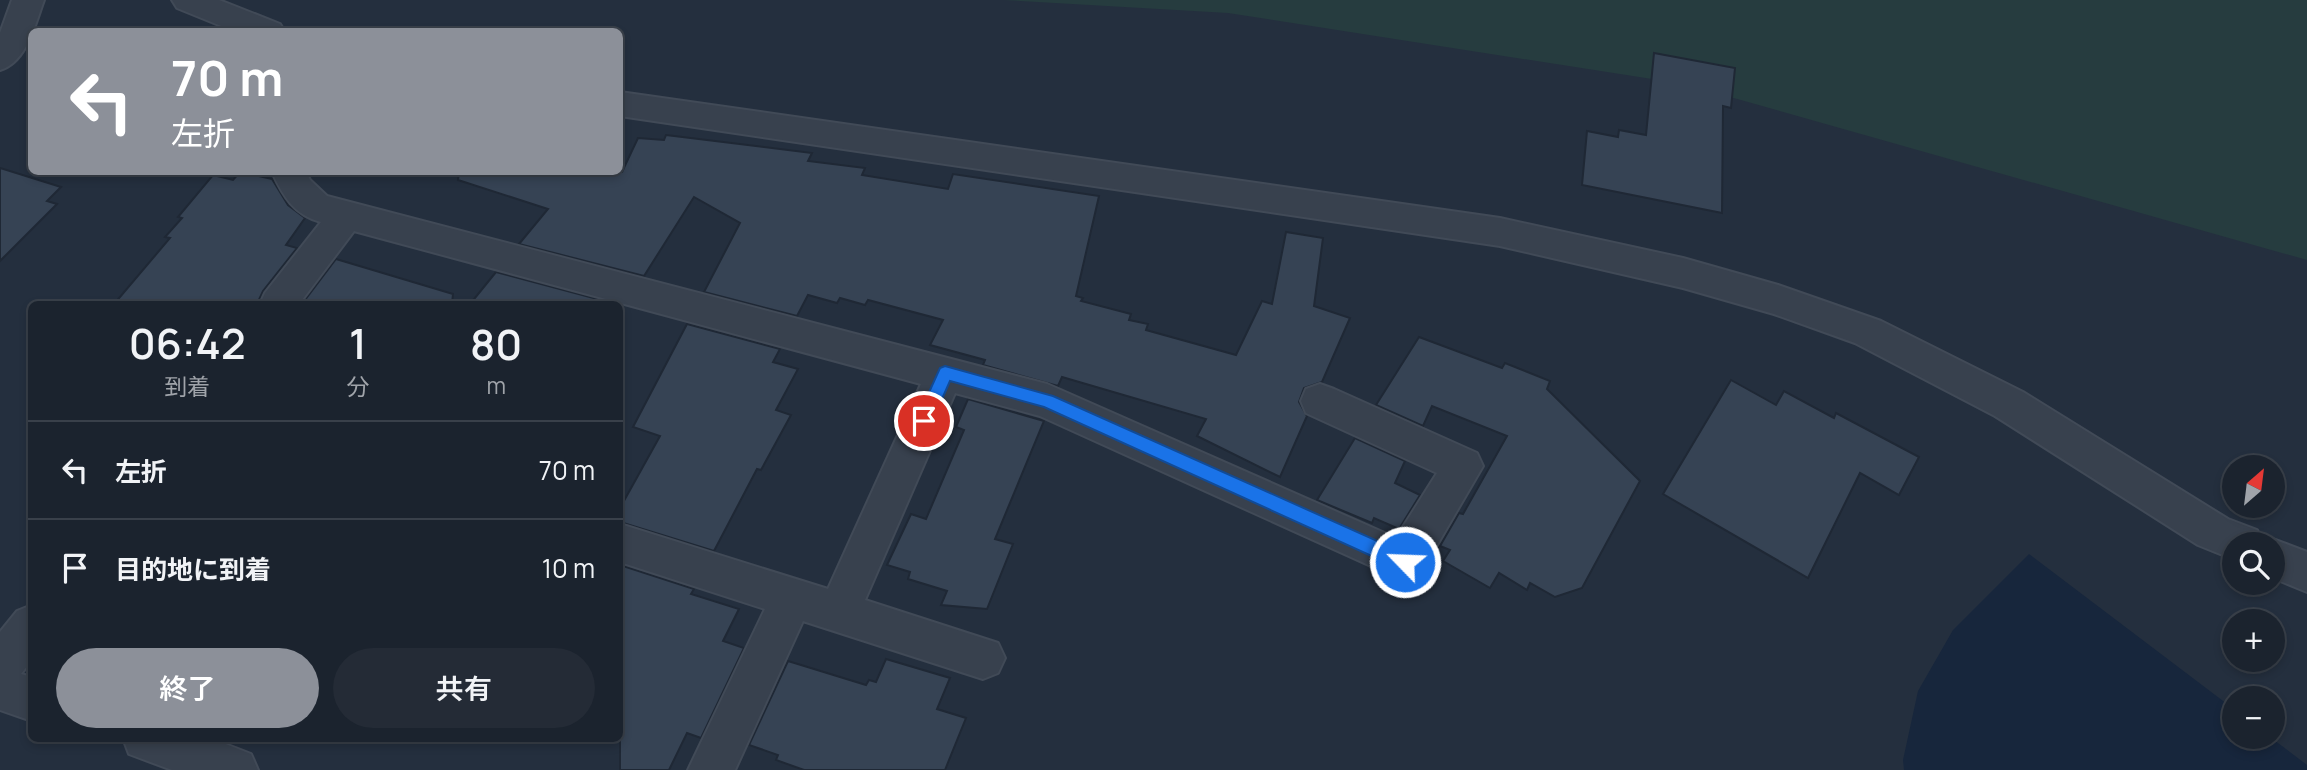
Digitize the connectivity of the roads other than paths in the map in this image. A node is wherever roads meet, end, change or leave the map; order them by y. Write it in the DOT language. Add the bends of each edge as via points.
graph roads {
  1 [pos="28,0"];
  2 [pos="188,0"];
  3 [pos="259,28"];
  4 [pos="0,58"];
  5 [pos="623,104"];
  6 [pos="290,175"];
  7 [pos="347,214"];
  8 [pos="280,301"];
  9 [pos="945,373"];
  10 [pos="1320,401"];
  11 [pos="2222,536"];
  12 [pos="623,544"];
  13 [pos="2285,563"];
  14 [pos="2307,572"];
  15 [pos="793,597"];
  16 [pos="839,612"];
  17 [pos="28,630"];
  18 [pos="983,658"];
  19 [pos="0,666"];
  20 [pos="0,688"];
  21 [pos="28,698"];
  22 [pos="156,742"];
  23 [pos="236,770"];
  24 [pos="711,770"];
  1 -- 4 [label="street"];
  2 -- 3 [label="street"];
  5 -- 11 [label="street" via="1500,232 1695,277 1868,332 2009,404"];
  6 -- 7 [label="street" via="297,189 316,207"];
  7 -- 8 [label="street"];
  7 -- 9 [label="street"];
  9 -- 10 [label="street" via="1047,401 1405,562 1463,466"];
  9 -- 16 [label="street"];
  12 -- 15 [label="street"];
  13 -- 14 [label="street"];
  15 -- 16 [label="street"];
  15 -- 24 [label="street"];
  16 -- 18 [label="street"];
  17 -- 19 [label="street"];
  20 -- 21 [label="street"];
  22 -- 23 [label="street"];
}
